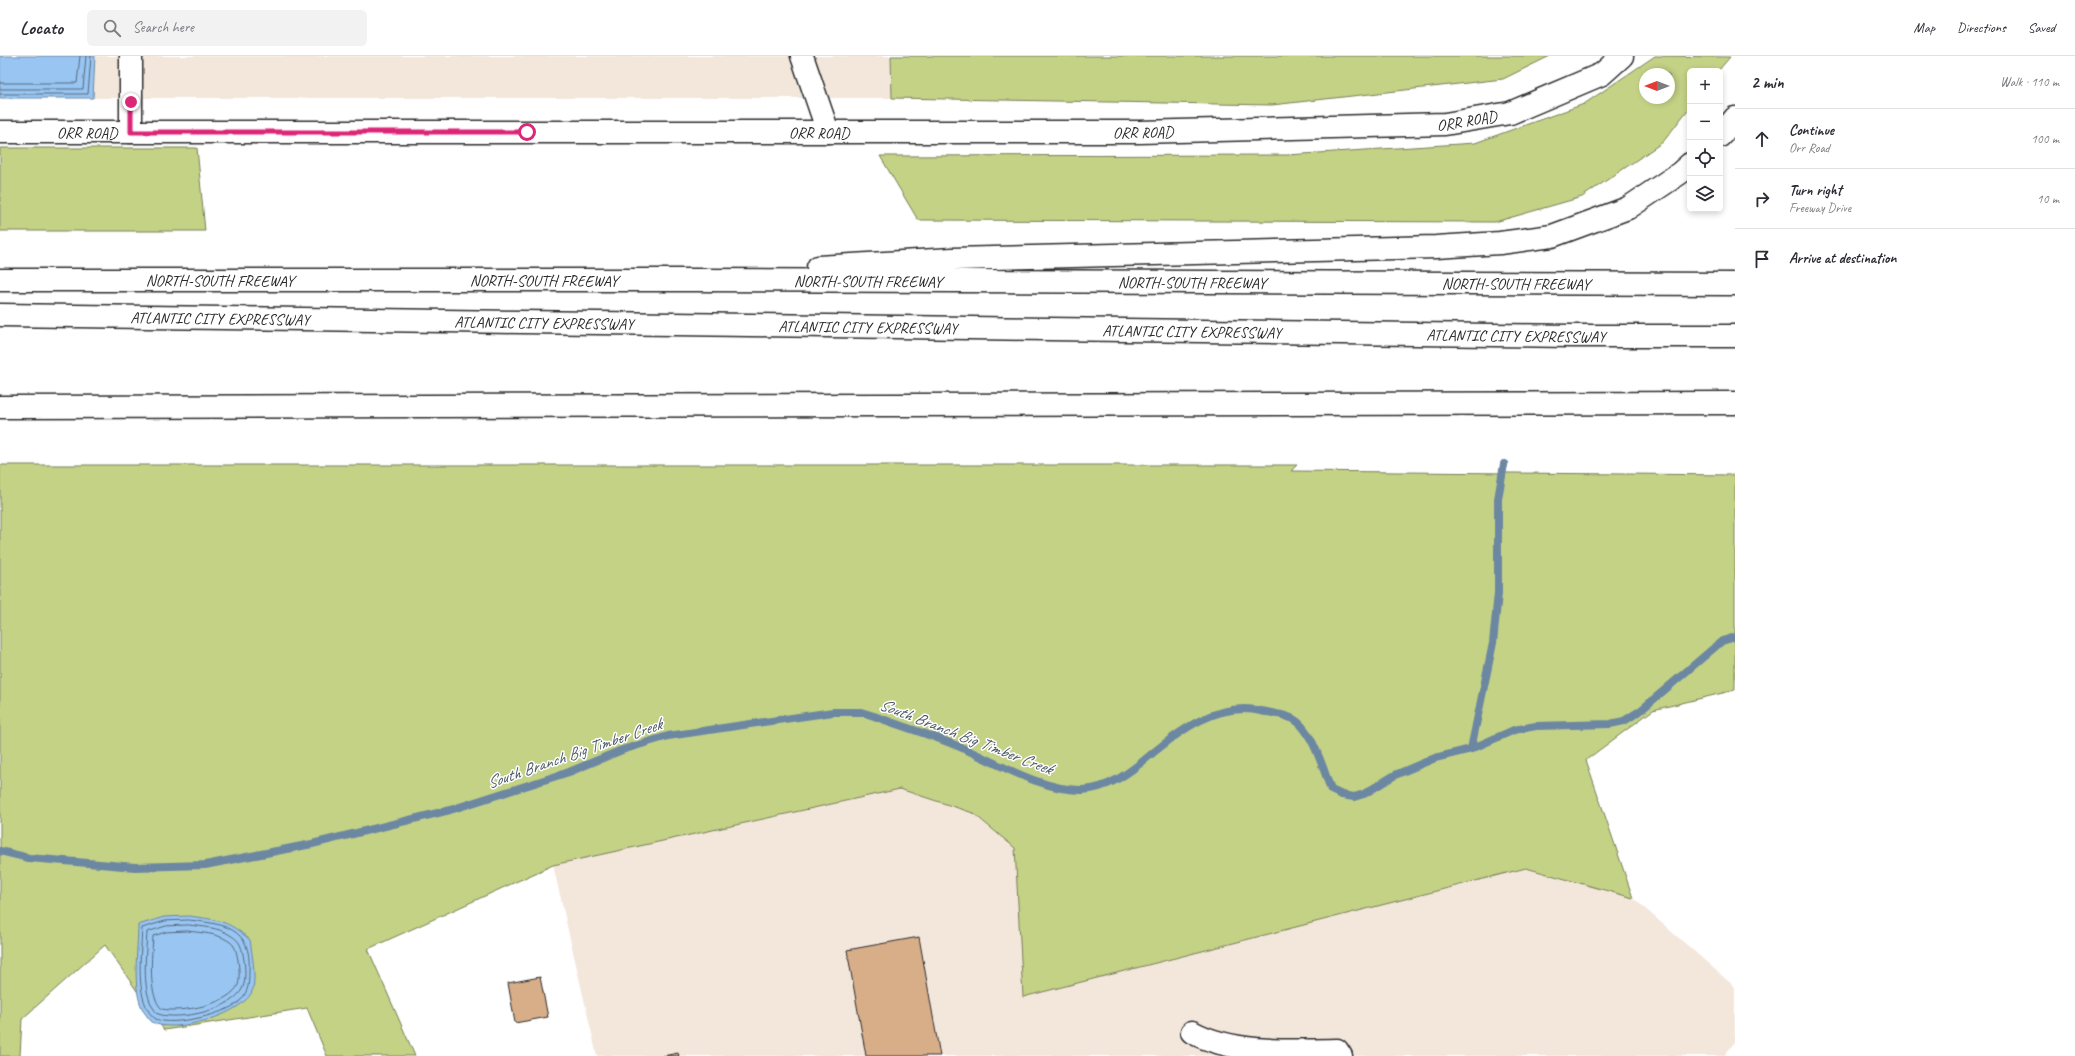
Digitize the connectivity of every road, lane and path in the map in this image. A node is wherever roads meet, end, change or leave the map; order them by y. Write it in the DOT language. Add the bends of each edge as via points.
graph roads {
  1 [pos="131,56"];
  2 [pos="802,56"];
  3 [pos="1622,56"];
  4 [pos="1735,118"];
  5 [pos="0,132"];
  6 [pos="131,132"];
  7 [pos="828,132"];
  8 [pos="1723,132"];
  9 [pos="1687,167"];
  10 [pos="0,280"];
  11 [pos="697,280"];
  12 [pos="1735,284"];
  13 [pos="0,315"];
  14 [pos="1735,336"];
  15 [pos="1735,403"];
  16 [pos="0,407"];
  17 [pos="1192,1032"];
  18 [pos="1340,1056"];
  1 -- 6 [label="main road"];
  2 -- 7 [label="main road"];
  3 -- 7 [label="main road, ORR ROAD" via="1602,74 1510,113 1445,124 1139,132"];
  4 -- 8 [label="main road"];
  5 -- 6 [label="main road, ORR ROAD"];
  6 -- 7 [label="main road, ORR ROAD"];
  9 -- 11 [label="main road" via="1628,208 1552,236 1500,243 1436,247 952,259 836,266"];
  10 -- 11 [label="main road, NORTH-SOUTH FREEWAY"];
  11 -- 12 [label="main road, NORTH-SOUTH FREEWAY"];
  13 -- 14 [label="main road, ATLANTIC CITY EXPRESSWAY"];
  15 -- 16 [label="main road"];
  17 -- 18 [label="main road" via="1209,1042 1284,1052 1337,1050"];
}
